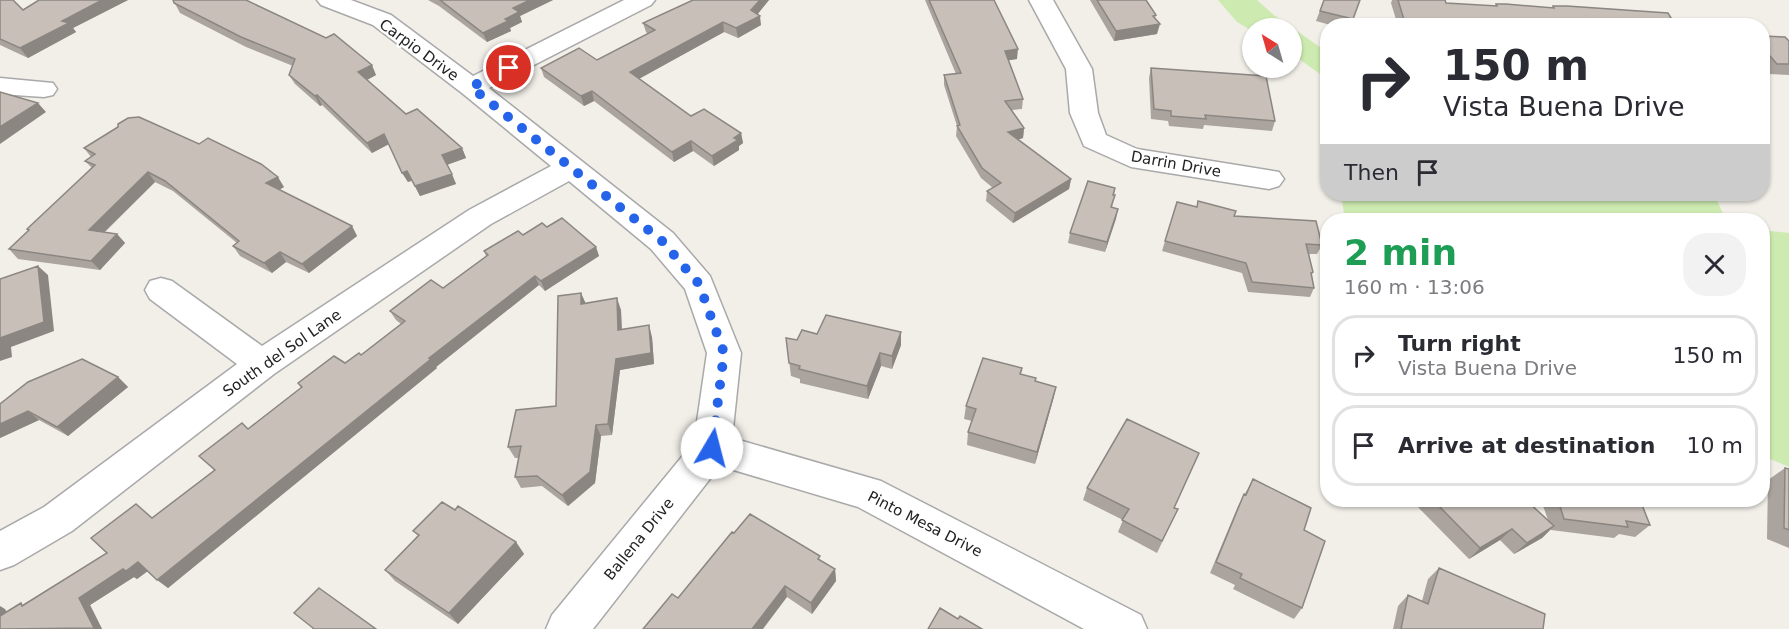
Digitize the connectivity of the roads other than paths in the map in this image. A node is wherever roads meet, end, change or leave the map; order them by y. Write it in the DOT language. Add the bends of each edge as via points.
graph roads {
  1 [pos="329,0"];
  2 [pos="643,0"];
  3 [pos="1041,0"];
  4 [pos="0,86"];
  5 [pos="471,87"];
  6 [pos="44,89"];
  7 [pos="572,167"];
  8 [pos="1269,178"];
  9 [pos="161,290"];
  10 [pos="262,364"];
  11 [pos="712,448"];
  12 [pos="0,552"];
  13 [pos="567,629"];
  14 [pos="1126,629"];
  1 -- 5 [label="street, Carpio Drive" via="382,20"];
  2 -- 5 [label="street"];
  3 -- 8 [label="street, Darrin Drive" via="1079,69 1084,113 1094,140 1131,158"];
  4 -- 6 [label="street"];
  5 -- 7 [label="street, Carpio Drive"];
  7 -- 10 [label="street, South del Sol Lane" via="480,217"];
  7 -- 11 [label="street, Carpio Drive" via="662,241 699,284 724,353"];
  9 -- 10 [label="street"];
  10 -- 12 [label="street, South del Sol Lane" via="57,519"];
  11 -- 13 [label="street, Ballena Drive"];
  11 -- 14 [label="street, Pinto Mesa Drive" via="868,493"];
}
